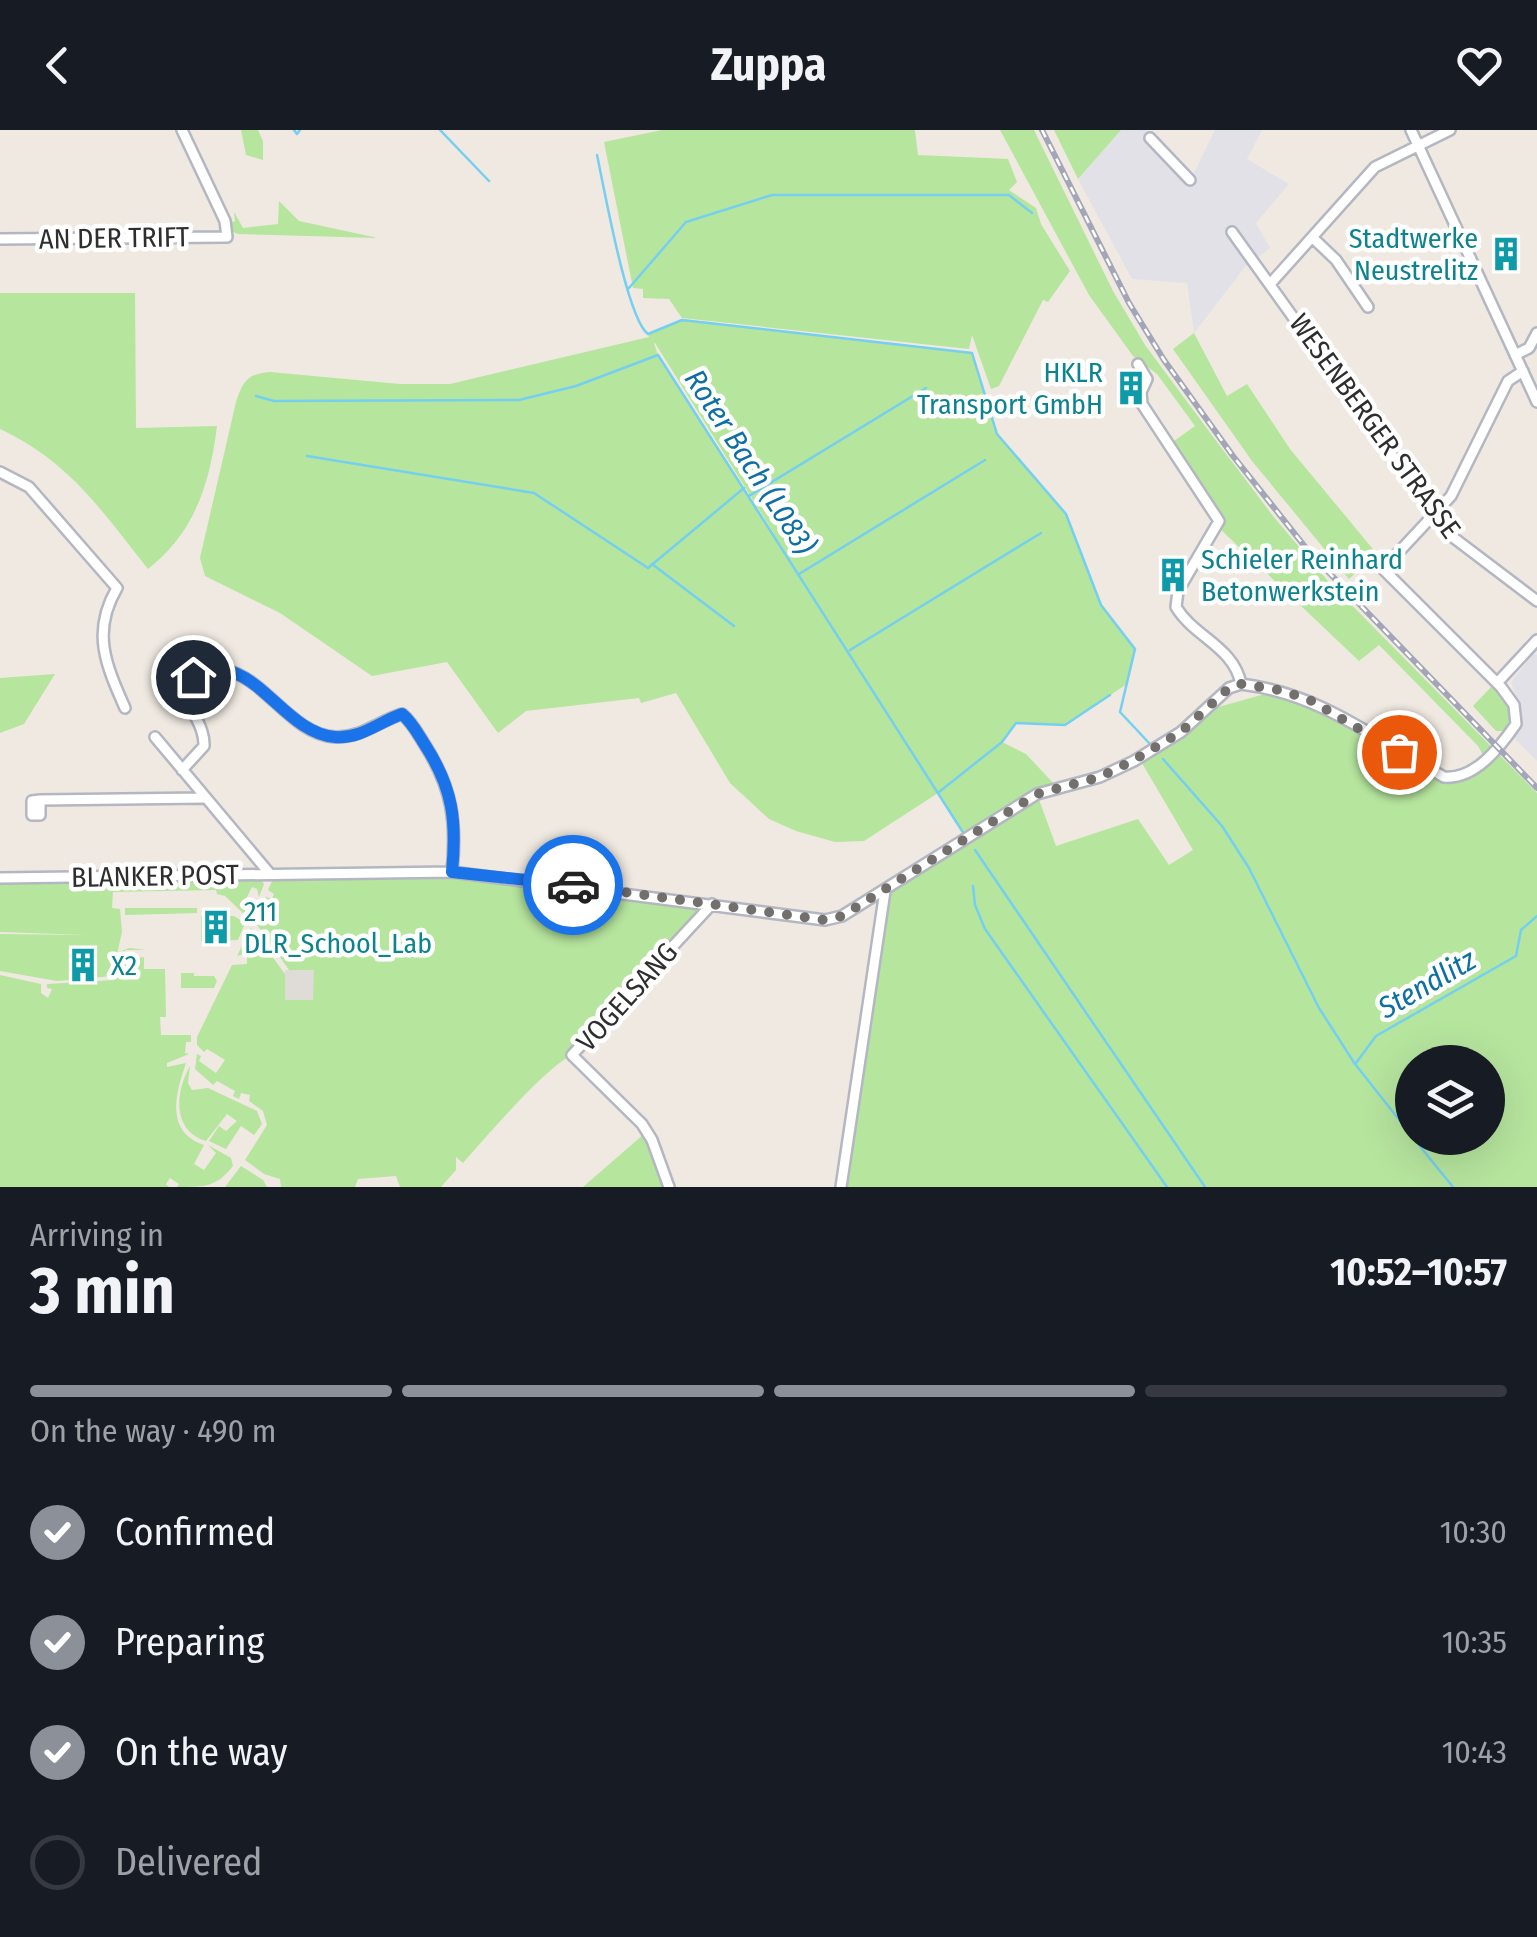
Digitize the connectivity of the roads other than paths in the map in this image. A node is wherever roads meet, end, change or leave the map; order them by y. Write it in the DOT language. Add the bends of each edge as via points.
graph roads {
  1 [pos="182,130"];
  2 [pos="1411,130"];
  3 [pos="1450,130"];
  4 [pos="1150,138"];
  5 [pos="1418,146"];
  6 [pos="1190,180"];
  7 [pos="1232,232"];
  8 [pos="1312,238"];
  9 [pos="0,239"];
  10 [pos="1271,284"];
  11 [pos="1368,307"];
  12 [pos="1537,333"];
  13 [pos="1516,355"];
  14 [pos="1138,364"];
  15 [pos="1522,371"];
  16 [pos="1537,402"];
  17 [pos="0,472"];
  18 [pos="1434,514"];
  19 [pos="1537,600"];
  20 [pos="1537,640"];
  21 [pos="1497,683"];
  22 [pos="1241,684"];
  23 [pos="125,708"];
  24 [pos="155,737"];
  25 [pos="182,770"];
  26 [pos="204,798"];
  27 [pos="40,800"];
  28 [pos="452,872"];
  29 [pos="270,874"];
  30 [pos="0,878"];
  31 [pos="885,890"];
  32 [pos="712,904"];
  33 [pos="669,1187"];
  34 [pos="842,1187"];
  1 -- 9 [label="street, AN DER TRIFT" via="226,221 227,237"];
  2 -- 5 [label="street"];
  3 -- 5 [label="street"];
  4 -- 6 [label="street"];
  5 -- 8 [label="street" via="1375,167"];
  5 -- 13 [label="street"];
  7 -- 10 [label="street, WESENBERGER STRASSE"];
  8 -- 10 [label="street"];
  8 -- 11 [label="street"];
  10 -- 18 [label="street, WESENBERGER STRASSE"];
  12 -- 13 [label="street"];
  13 -- 15 [label="street"];
  14 -- 22 [label="street" via="1147,379 1142,404 1219,521 1178,591 1176,607 1231,660"];
  15 -- 16 [label="street"];
  15 -- 18 [label="street" via="1508,381 1450,496"];
  17 -- 23 [label="street" via="29,487 118,588 102,632"];
  18 -- 19 [label="street, WESENBERGER STRASSE" via="1454,538"];
  18 -- 21 [label="street" via="1382,569"];
  20 -- 21 [label="street"];
  21 -- 22 [label="street" via="1514,705 1516,724 1472,771 1454,778 1308,699"];
  22 -- 31 [label="street" via="1134,760 1037,794"];
  24 -- 25 [label="street, BLANKER POST"];
  25 -- 26 [label="street, BLANKER POST"];
  25 -- 28 [label="street" via="204,746 187,696 193,677 205,670 236,671 298,723 335,737 357,735 402,714 448,786"];
  26 -- 27 [label="street"];
  26 -- 29 [label="street, BLANKER POST"];
  28 -- 29 [label="street"];
  28 -- 32 [label="street"];
  29 -- 30 [label="street, BLANKER POST"];
  31 -- 32 [label="street" via="825,920"];
  31 -- 34 [label="street"];
  32 -- 33 [label="street, VOGELSANG" via="572,1054 642,1124"];
}
